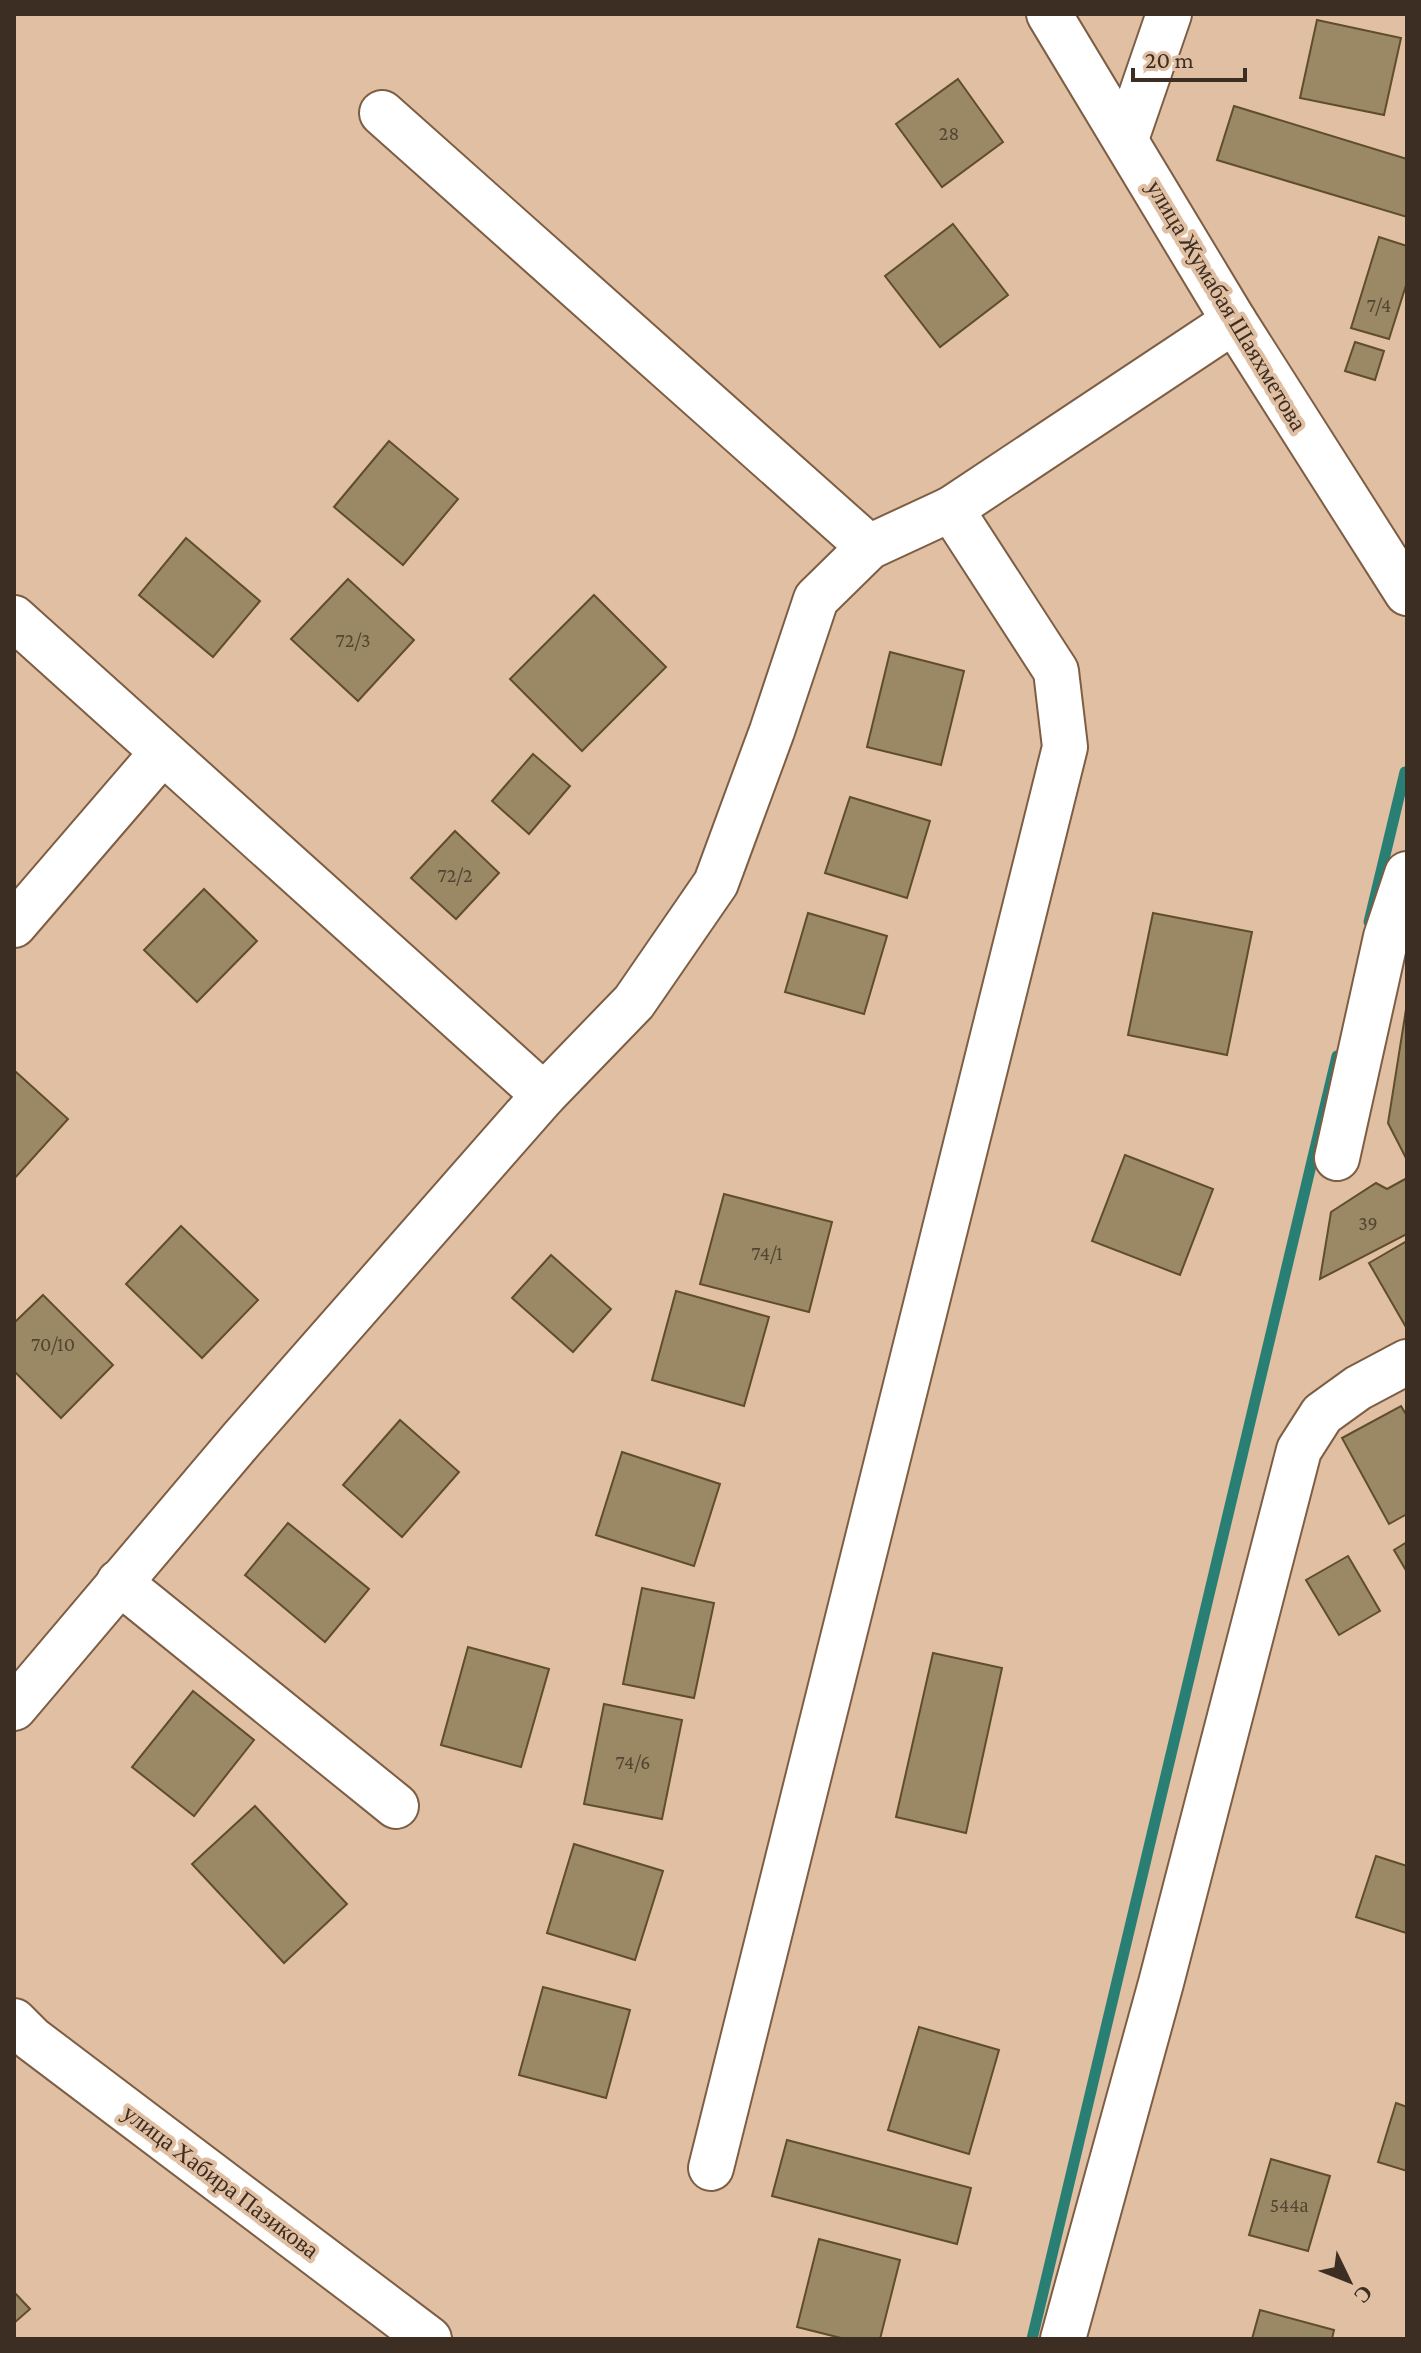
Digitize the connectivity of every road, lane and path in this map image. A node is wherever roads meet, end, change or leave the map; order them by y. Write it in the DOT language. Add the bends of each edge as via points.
graph roads {
  1 [pos="1049,14"];
  2 [pos="1169,14"];
  3 [pos="382,113"];
  4 [pos="1126,139"];
  5 [pos="1234,321"];
  6 [pos="951,509"];
  7 [pos="869,547"];
  8 [pos="1407,593"];
  9 [pos="14,618"];
  10 [pos="162,753"];
  11 [pos="1407,874"];
  12 [pos="14,925"];
  13 [pos="544,1095"];
  14 [pos="1337,1158"];
  15 [pos="1407,1362"];
  16 [pos="119,1582"];
  17 [pos="14,1708"];
  18 [pos="396,1806"];
  19 [pos="20,2034"];
  20 [pos="711,2168"];
  21 [pos="429,2339"];
  22 [pos="1063,2339"];
  1 -- 4 [label="street, улица Жумабая Шаяхметова"];
  2 -- 4 [label="street"];
  3 -- 7 [label="street"];
  4 -- 5 [label="street, улица Жумабая Шаяхметова"];
  5 -- 6 [label="street"];
  5 -- 8 [label="street, улица Жумабая Шаяхметова"];
  6 -- 7 [label="street"];
  6 -- 20 [label="street" via="1056,671 1065,747"];
  7 -- 13 [label="street" via="816,599 716,883 634,1002"];
  9 -- 10 [label="street"];
  10 -- 12 [label="street"];
  10 -- 13 [label="street"];
  11 -- 14 [label="street" via="1386,937"];
  13 -- 16 [label="street"];
  15 -- 22 [label="street" via="1322,1414 1299,1450"];
  16 -- 17 [label="street"];
  16 -- 18 [label="street"];
  19 -- 21 [label="street, улица Хабира Пазикова"];
}
